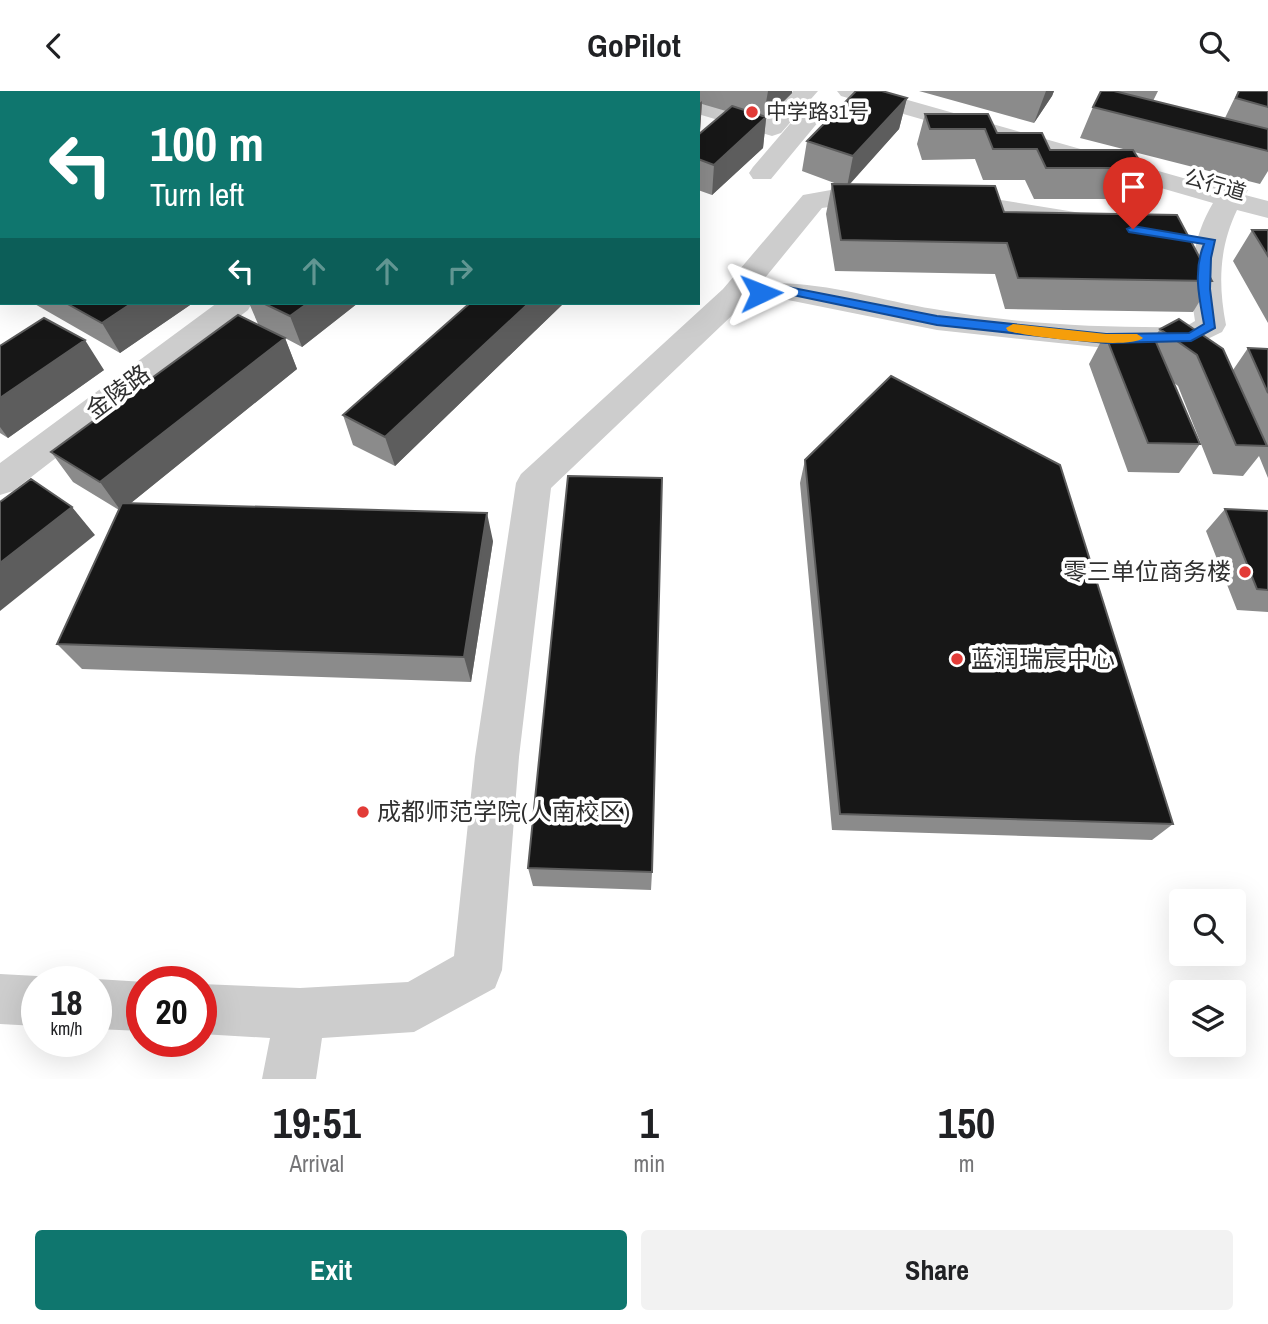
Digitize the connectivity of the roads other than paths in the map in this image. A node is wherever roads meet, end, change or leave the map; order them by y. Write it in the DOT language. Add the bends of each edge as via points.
graph roads {
  1 [pos="806,91"];
  2 [pos="832,91"];
  3 [pos="849,91"];
  4 [pos="880,91"];
  5 [pos="700,107"];
  6 [pos="762,173"];
  7 [pos="1244,196"];
  8 [pos="1268,210"];
  9 [pos="1101,224"];
  10 [pos="734,296"];
  11 [pos="234,305"];
  12 [pos="0,482"];
  13 [pos="0,999"];
  14 [pos="21,1000"];
  15 [pos="217,1010"];
  16 [pos="300,1014"];
  17 [pos="289,1079"];
  1 -- 5 [label="street" via="772,128"];
  2 -- 6 [label="street"];
  3 -- 7 [label="street, 公行道"];
  4 -- 7 [label="street, 公行道"];
  7 -- 8 [label="street, 公行道"];
  7 -- 10 [label="street" via="1197,240 1205,258 1204,289 1211,325 1191,337 1106,338 937,320 788,291"];
  9 -- 10 [label="street" via="950,200 842,196 813,201"];
  10 -- 16 [label="street" via="534,483 497,757 477,970 414,1007"];
  11 -- 12 [label="street, 金陵路"];
  13 -- 14 [label="street"];
  15 -- 16 [label="street"];
  16 -- 17 [label="street"];
}
